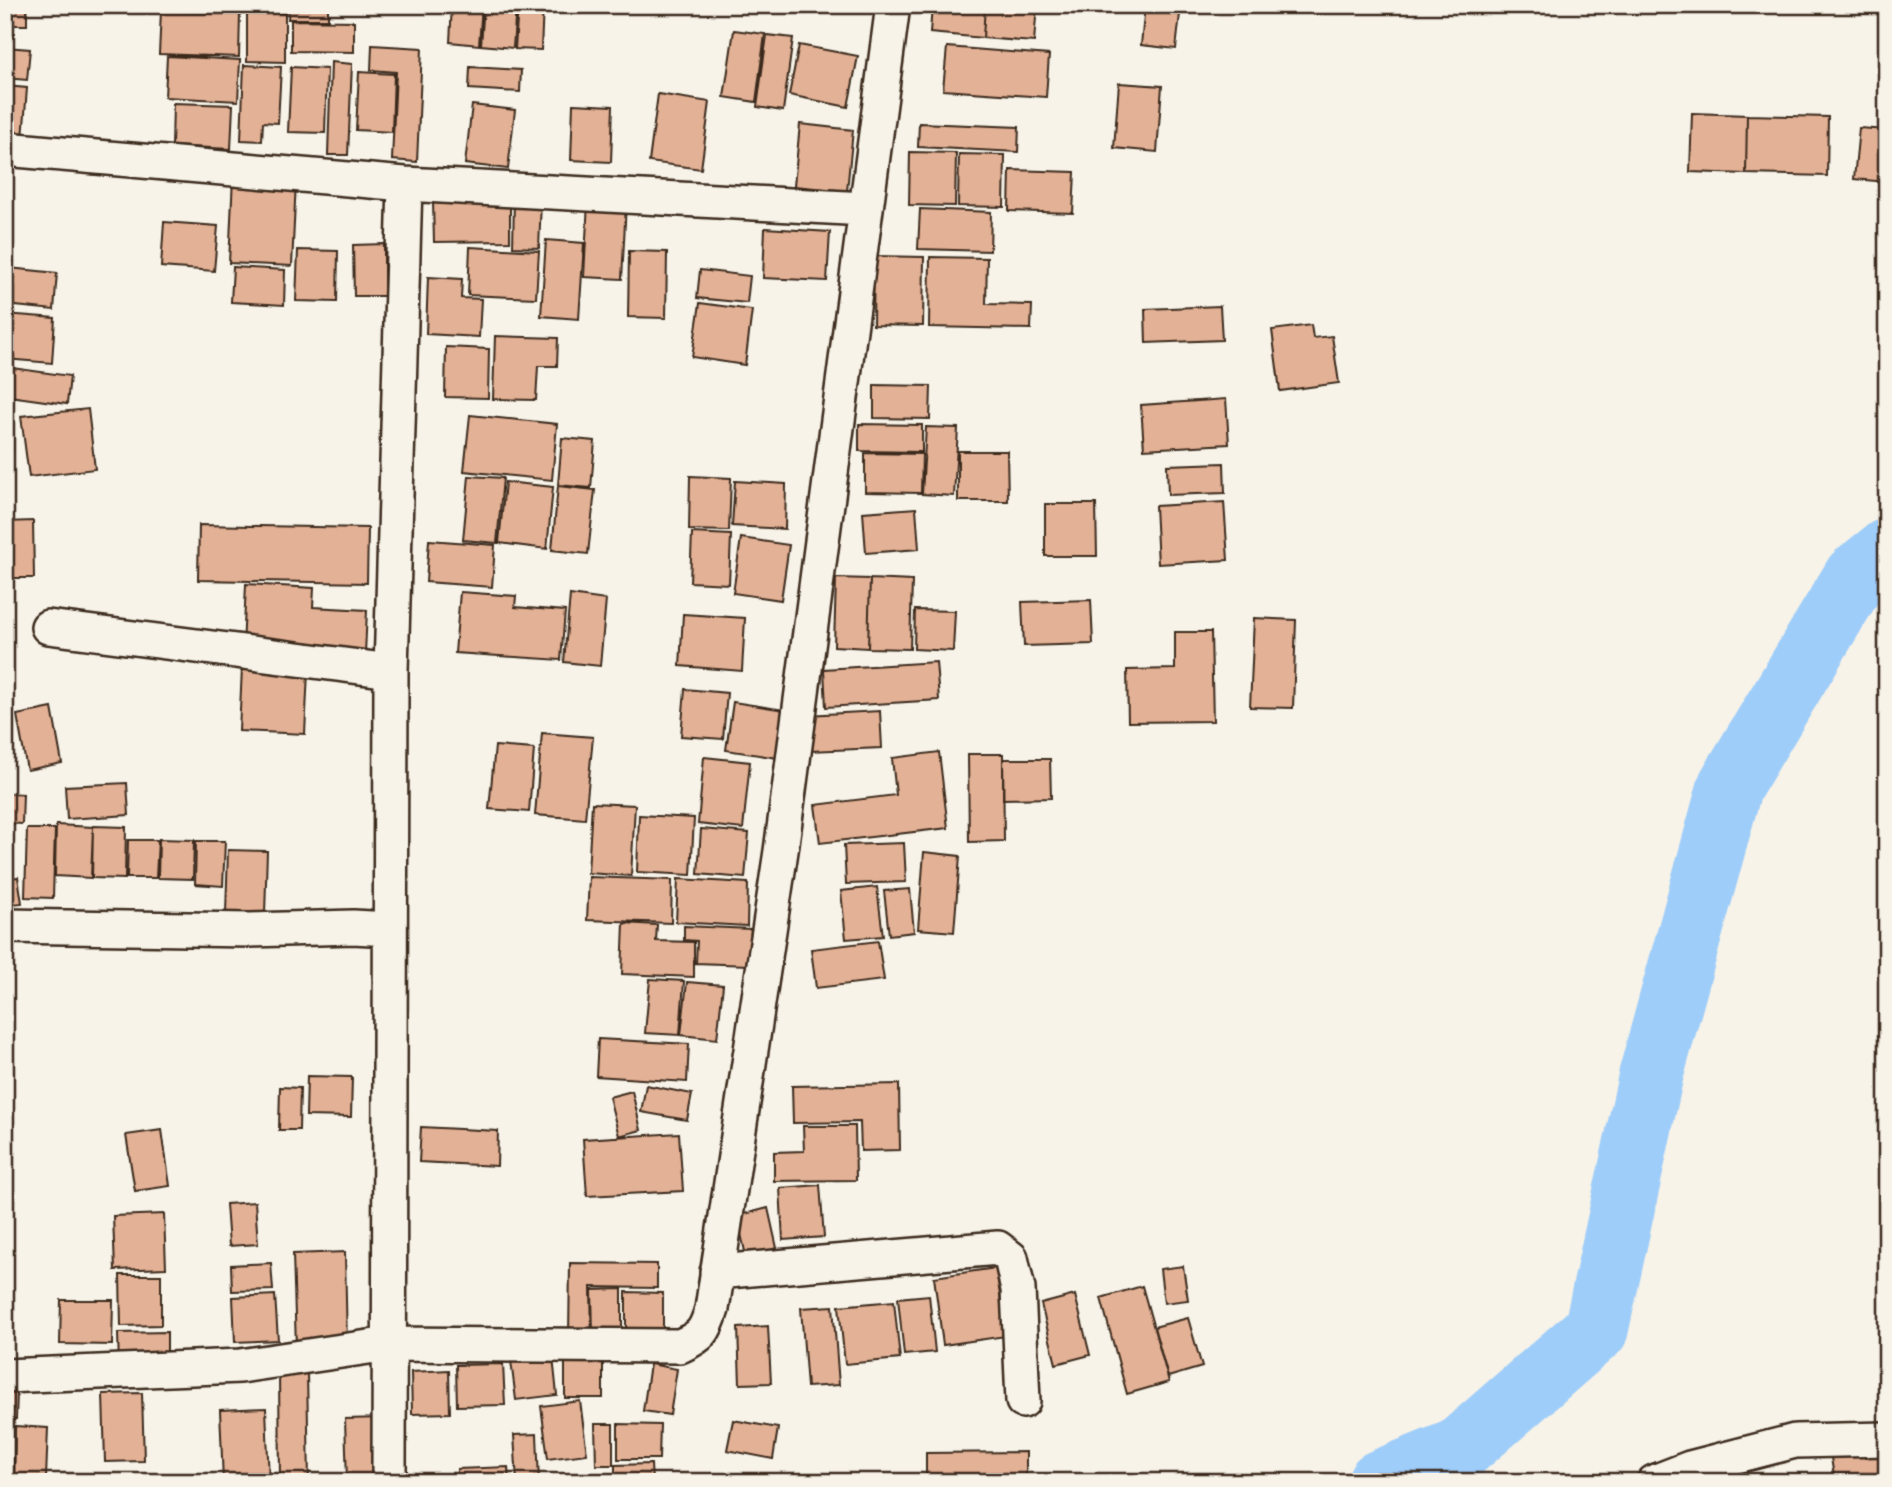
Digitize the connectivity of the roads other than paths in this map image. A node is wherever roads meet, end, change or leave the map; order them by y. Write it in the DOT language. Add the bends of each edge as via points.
graph roads {
  1 [pos="893,5"];
  2 [pos="5,149"];
  3 [pos="405,184"];
  4 [pos="865,209"];
  5 [pos="48,627"];
  6 [pos="391,671"];
  7 [pos="5,926"];
  8 [pos="390,929"];
  9 [pos="718,1272"];
  10 [pos="389,1345"];
  11 [pos="5,1376"];
  12 [pos="1023,1401"];
  13 [pos="1887,1439"];
  14 [pos="389,1482"];
  15 [pos="1654,1482"];
  1 -- 4 [label="street"];
  2 -- 3 [label="street"];
  3 -- 4 [label="street"];
  3 -- 6 [label="street"];
  4 -- 9 [label="street" via="783,837"];
  5 -- 6 [label="street"];
  6 -- 8 [label="street"];
  7 -- 8 [label="street"];
  8 -- 10 [label="street"];
  9 -- 10 [label="street" via="707,1328 699,1338 680,1346"];
  9 -- 12 [label="street" via="998,1248 1011,1258 1018,1289"];
  10 -- 11 [label="street" via="240,1366"];
  10 -- 14 [label="street"];
  13 -- 15 [label="street" via="1795,1441"];
}
